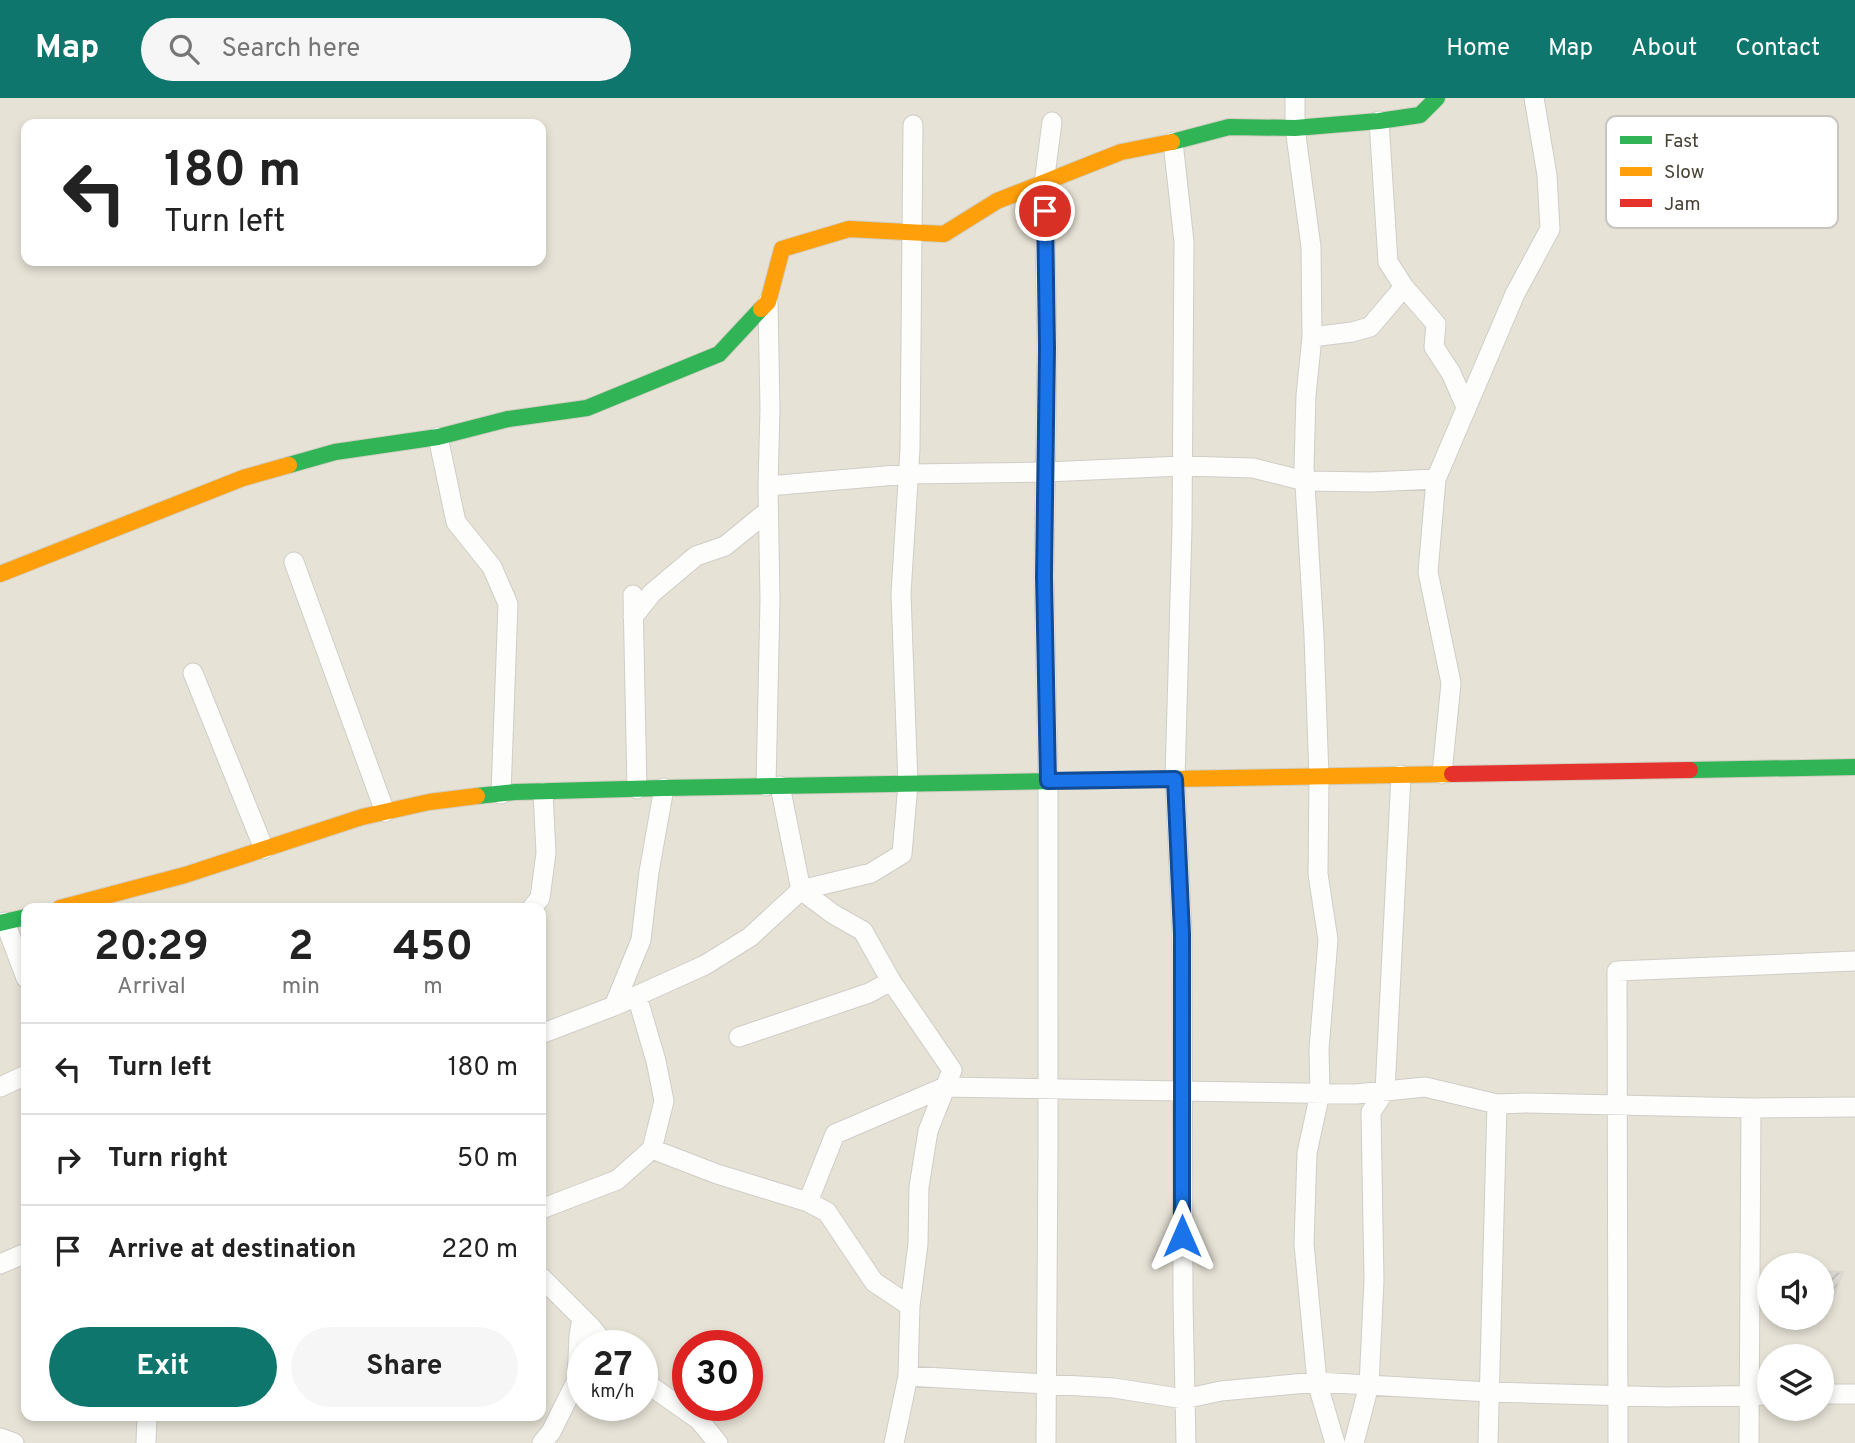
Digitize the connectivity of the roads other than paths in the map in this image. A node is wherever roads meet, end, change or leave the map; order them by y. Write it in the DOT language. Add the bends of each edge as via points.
graph roads {
  1 [pos="1295,98"];
  2 [pos="1437,98"];
  3 [pos="1534,98"];
  4 [pos="1379,121"];
  5 [pos="1052,122"];
  6 [pos="913,125"];
  7 [pos="1295,128"];
  8 [pos="1173,142"];
  9 [pos="1044,183"];
  10 [pos="912,232"];
  11 [pos="1404,287"];
  12 [pos="768,302"];
  13 [pos="1312,337"];
  14 [pos="1466,407"];
  15 [pos="438,437"];
  16 [pos="1182,466"];
  17 [pos="1046,472"];
  18 [pos="908,474"];
  19 [pos="1436,479"];
  20 [pos="1305,481"];
  21 [pos="768,486"];
  22 [pos="768,511"];
  23 [pos="294,562"];
  24 [pos="0,574"];
  25 [pos="633,595"];
  26 [pos="633,617"];
  27 [pos="193,673"];
  28 [pos="1855,767"];
  29 [pos="1442,774"];
  30 [pos="1401,775"];
  31 [pos="1319,776"];
  32 [pos="1175,779"];
  33 [pos="1048,781"];
  34 [pos="908,784"];
  35 [pos="773,786"];
  36 [pos="664,788"];
  37 [pos="637,789"];
  38 [pos="543,792"];
  39 [pos="501,794"];
  40 [pos="386,812"];
  41 [pos="264,849"];
  42 [pos="801,890"];
  43 [pos="78,903"];
  44 [pos="536,903"];
  45 [pos="21,918"];
  46 [pos="3,922"];
  47 [pos="1855,961"];
  48 [pos="21,966"];
  49 [pos="891,981"];
  50 [pos="637,996"];
  51 [pos="614,1006"];
  52 [pos="546,1032"];
  53 [pos="739,1037"];
  54 [pos="21,1076"];
  55 [pos="0,1087"];
  56 [pos="944,1087"];
  57 [pos="1048,1089"];
  58 [pos="1181,1091"];
  59 [pos="1385,1091"];
  60 [pos="1320,1094"];
  61 [pos="1497,1104"];
  62 [pos="1618,1105"];
  63 [pos="1855,1107"];
  64 [pos="1751,1108"];
  65 [pos="652,1149"];
  66 [pos="808,1202"];
  67 [pos="546,1207"];
  68 [pos="21,1255"];
  69 [pos="0,1264"];
  70 [pos="546,1282"];
  71 [pos="910,1306"];
  72 [pos="582,1318"];
  73 [pos="592,1330"];
  74 [pos="908,1376"];
  75 [pos="1317,1382"];
  76 [pos="1046,1385"];
  77 [pos="1369,1385"];
  78 [pos="658,1391"];
  79 [pos="1489,1392"];
  80 [pos="1834,1394"];
  81 [pos="1855,1394"];
  82 [pos="1618,1395"];
  83 [pos="1749,1395"];
  84 [pos="1757,1395"];
  85 [pos="1184,1399"];
  86 [pos="148,1421"];
  87 [pos="0,1438"];
  88 [pos="15,1443"];
  89 [pos="146,1443"];
  90 [pos="542,1443"];
  91 [pos="718,1443"];
  92 [pos="894,1443"];
  93 [pos="1046,1443"];
  94 [pos="1186,1443"];
  95 [pos="1335,1443"];
  96 [pos="1354,1443"];
  97 [pos="1488,1443"];
  98 [pos="1618,1443"];
  99 [pos="1749,1443"];
  1 -- 7 [label="street"];
  2 -- 4 [label="main road" via="1420,115"];
  3 -- 14 [label="street" via="1547,175 1550,229 1515,294"];
  4 -- 7 [label="main road"];
  4 -- 11 [label="street" via="1388,262"];
  5 -- 9 [label="street"];
  6 -- 10 [label="street"];
  7 -- 8 [label="main road" via="1229,127"];
  7 -- 13 [label="street" via="1311,247"];
  8 -- 9 [label="main road" via="1121,152"];
  8 -- 16 [label="street" via="1184,242"];
  9 -- 10 [label="main road" via="997,201 944,234"];
  9 -- 17 [label="street"];
  10 -- 12 [label="main road" via="849,229 782,249"];
  10 -- 18 [label="street"];
  11 -- 13 [label="street" via="1370,327"];
  11 -- 14 [label="street" via="1436,324 1434,347"];
  12 -- 15 [label="main road" via="719,354 587,408 508,419"];
  12 -- 21 [label="street"];
  13 -- 20 [label="street"];
  14 -- 19 [label="street"];
  15 -- 24 [label="main road" via="335,452 243,478"];
  15 -- 39 [label="street" via="456,522 492,567 508,604"];
  16 -- 17 [label="street"];
  16 -- 20 [label="street" via="1253,468"];
  16 -- 32 [label="street"];
  17 -- 18 [label="street"];
  17 -- 33 [label="street"];
  18 -- 21 [label="street"];
  18 -- 34 [label="street" via="901,594"];
  19 -- 20 [label="street"];
  19 -- 29 [label="street" via="1427,572 1451,683"];
  20 -- 31 [label="street"];
  21 -- 22 [label="street"];
  22 -- 26 [label="street" via="725,546 696,556 652,593"];
  22 -- 35 [label="street"];
  23 -- 40 [label="street"];
  25 -- 26 [label="street"];
  26 -- 37 [label="street"];
  27 -- 41 [label="street"];
  28 -- 29 [label="main road"];
  29 -- 30 [label="main road"];
  30 -- 31 [label="main road"];
  30 -- 59 [label="street"];
  31 -- 32 [label="main road"];
  31 -- 60 [label="street" via="1318,874 1328,940"];
  32 -- 33 [label="main road"];
  32 -- 58 [label="street" via="1182,934"];
  33 -- 34 [label="main road"];
  33 -- 57 [label="street"];
  34 -- 35 [label="main road"];
  34 -- 42 [label="street" via="902,854 870,873"];
  35 -- 36 [label="main road"];
  35 -- 42 [label="street"];
  36 -- 37 [label="main road"];
  36 -- 51 [label="street" via="641,940"];
  37 -- 38 [label="main road"];
  38 -- 39 [label="main road"];
  38 -- 44 [label="street" via="547,853"];
  39 -- 40 [label="main road"];
  40 -- 41 [label="main road"];
  41 -- 43 [label="main road"];
  42 -- 49 [label="street" via="863,931"];
  42 -- 50 [label="street" via="750,937 705,965"];
  45 -- 46 [label="main road"];
  46 -- 48 [label="street"];
  47 -- 62 [label="street" via="1617,971"];
  49 -- 53 [label="street" via="869,993"];
  49 -- 56 [label="street" via="952,1070"];
  50 -- 51 [label="street"];
  50 -- 65 [label="street" via="664,1101"];
  51 -- 52 [label="street"];
  54 -- 55 [label="street"];
  56 -- 57 [label="street"];
  56 -- 66 [label="street" via="835,1134"];
  56 -- 71 [label="street" via="928,1131 921,1176"];
  57 -- 58 [label="street"];
  57 -- 76 [label="street"];
  58 -- 60 [label="street"];
  58 -- 85 [label="street"];
  59 -- 60 [label="street"];
  59 -- 61 [label="street" via="1425,1087"];
  59 -- 77 [label="street" via="1371,1112 1374,1281"];
  60 -- 75 [label="street" via="1307,1153 1304,1244"];
  61 -- 62 [label="street"];
  61 -- 79 [label="street"];
  62 -- 64 [label="street"];
  62 -- 82 [label="street"];
  63 -- 64 [label="street"];
  64 -- 83 [label="street"];
  65 -- 66 [label="street"];
  65 -- 67 [label="street" via="617,1180"];
  66 -- 71 [label="street" via="827,1212 874,1282"];
  68 -- 69 [label="street"];
  70 -- 72 [label="street"];
  71 -- 74 [label="street"];
  72 -- 73 [label="street"];
  72 -- 90 [label="street" via="577,1380"];
  74 -- 76 [label="street"];
  74 -- 92 [label="street"];
  75 -- 77 [label="street"];
  75 -- 85 [label="street"];
  75 -- 95 [label="street"];
  76 -- 85 [label="street" via="1114,1388"];
  76 -- 93 [label="street"];
  77 -- 79 [label="street"];
  77 -- 96 [label="street"];
  78 -- 91 [label="street" via="699,1420"];
  79 -- 82 [label="street"];
  79 -- 97 [label="street"];
  80 -- 81 [label="street"];
  82 -- 83 [label="street"];
  82 -- 98 [label="street"];
  83 -- 84 [label="street"];
  83 -- 99 [label="street"];
  85 -- 94 [label="street"];
  86 -- 89 [label="street"];
  87 -- 88 [label="street"];
}
